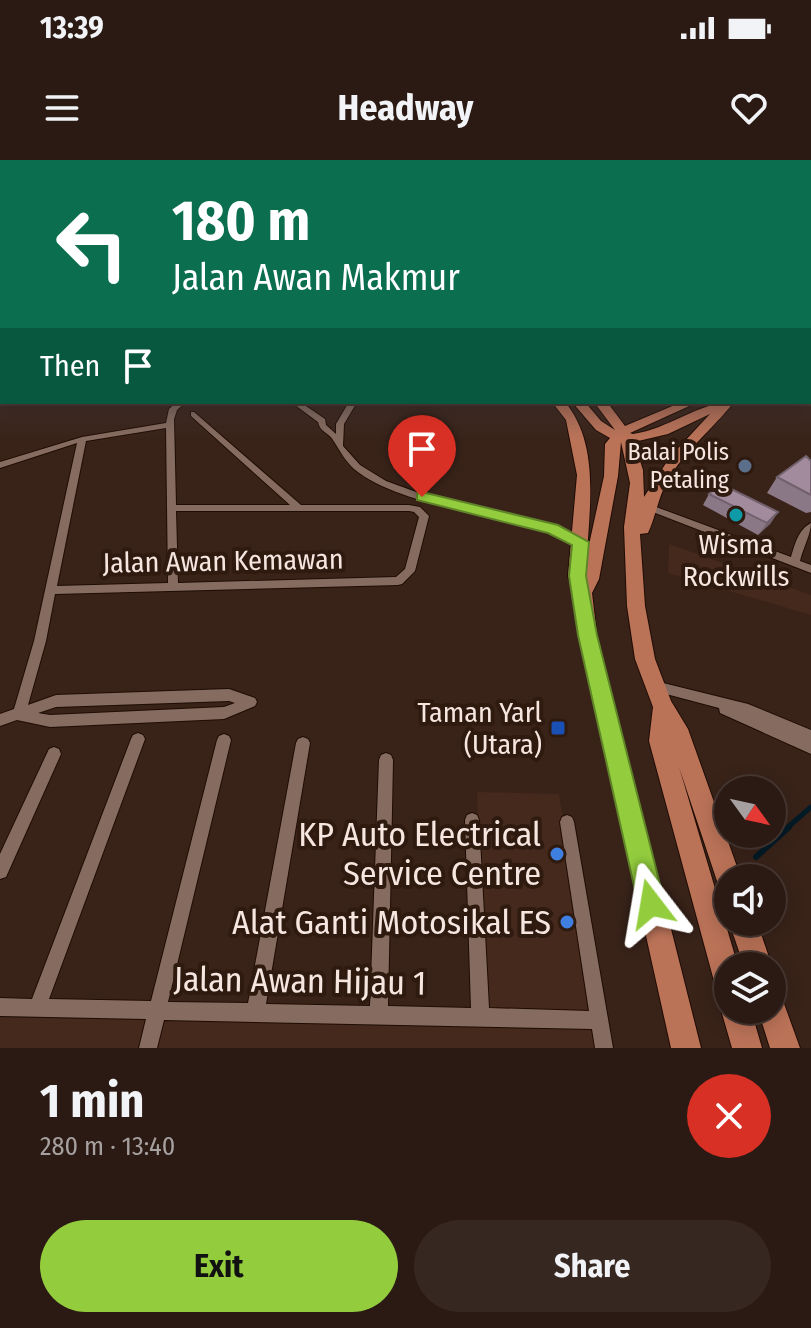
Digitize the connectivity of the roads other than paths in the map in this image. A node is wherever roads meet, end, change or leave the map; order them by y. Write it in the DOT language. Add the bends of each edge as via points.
graph roads {
  1 [pos="180,404"];
  2 [pos="298,404"];
  3 [pos="352,404"];
  4 [pos="560,404"];
  5 [pos="580,404"];
  6 [pos="601,404"];
  7 [pos="688,404"];
  8 [pos="722,404"];
  9 [pos="724,404"];
  10 [pos="194,414"];
  11 [pos="344,417"];
  12 [pos="322,421"];
  13 [pos="170,425"];
  14 [pos="623,436"];
  15 [pos="82,439"];
  16 [pos="338,440"];
  17 [pos="0,465"];
  18 [pos="648,507"];
  19 [pos="173,508"];
  20 [pos="299,508"];
  21 [pos="811,526"];
  22 [pos="581,542"];
  23 [pos="794,563"];
  24 [pos="811,569"];
  25 [pos="633,578"];
  26 [pos="173,585"];
  27 [pos="50,590"];
  28 [pos="583,593"];
  29 [pos="658,697"];
  30 [pos="703,699"];
  31 [pos="19,715"];
  32 [pos="0,720"];
  33 [pos="811,736"];
  34 [pos="138,739"];
  35 [pos="224,740"];
  36 [pos="303,743"];
  37 [pos="811,748"];
  38 [pos="54,754"];
  39 [pos="386,760"];
  40 [pos="472,820"];
  41 [pos="567,822"];
  42 [pos="723,864"];
  43 [pos="0,871"];
  44 [pos="720,952"];
  45 [pos="0,1007"];
  46 [pos="37,1008"];
  47 [pos="157,1011"];
  48 [pos="255,1013"];
  49 [pos="379,1016"];
  50 [pos="480,1016"];
  51 [pos="600,1020"];
  52 [pos="740,1024"];
  53 [pos="777,1024"];
  54 [pos="148,1048"];
  55 [pos="604,1048"];
  56 [pos="686,1048"];
  57 [pos="747,1048"];
  58 [pos="785,1048"];
  1 -- 13 [label="street"];
  2 -- 12 [label="street"];
  3 -- 11 [label="street"];
  4 -- 22 [label="main road" via="572,419 580,446"];
  5 -- 14 [label="main road" via="602,429"];
  6 -- 14 [label="main road"];
  7 -- 14 [label="main road"];
  8 -- 14 [label="main road" via="650,436"];
  9 -- 18 [label="main road" via="659,478"];
  10 -- 20 [label="street"];
  11 -- 12 [label="street"];
  11 -- 16 [label="street"];
  12 -- 16 [label="street"];
  13 -- 15 [label="street"];
  13 -- 19 [label="street"];
  14 -- 25 [label="main road" via="636,470"];
  14 -- 28 [label="main road" via="610,452 611,476"];
  15 -- 17 [label="street"];
  15 -- 27 [label="street"];
  16 -- 22 [label="street" via="353,462 388,483 441,502 553,529"];
  18 -- 23 [label="street"];
  18 -- 25 [label="main road"];
  19 -- 20 [label="street"];
  19 -- 26 [label="street"];
  20 -- 26 [label="street, Jalan Awan Kemawan" via="417,509 424,516 410,571 398,581"];
  21 -- 23 [label="street"];
  22 -- 28 [label="main road" via="577,576"];
  23 -- 24 [label="street"];
  25 -- 29 [label="main road" via="639,627"];
  26 -- 27 [label="street, Jalan Awan Kemawan"];
  27 -- 31 [label="street"];
  28 -- 56 [label="main road" via="588,635"];
  29 -- 30 [label="street"];
  29 -- 42 [label="main road" via="677,729"];
  29 -- 44 [label="main road" via="660,741"];
  30 -- 33 [label="street" via="748,710"];
  30 -- 37 [label="street"];
  31 -- 31 [label="street" via="50,721 224,713 251,702 229,695 56,701"];
  31 -- 32 [label="street"];
  34 -- 46 [label="street"];
  35 -- 47 [label="street"];
  36 -- 48 [label="street"];
  38 -- 43 [label="street"];
  39 -- 49 [label="street"];
  40 -- 50 [label="street"];
  41 -- 51 [label="street"];
  45 -- 46 [label="street, Jalan Awan Hijau 1"];
  46 -- 47 [label="street, Jalan Awan Hijau 1"];
  47 -- 48 [label="street, Jalan Awan Hijau 1"];
  47 -- 54 [label="street"];
  48 -- 49 [label="street, Jalan Awan Hijau 1"];
  49 -- 50 [label="street, Jalan Awan Hijau 1"];
  50 -- 51 [label="street, Jalan Awan Hijau 1"];
  51 -- 55 [label="street"];
  52 -- 57 [label="main road"];
  53 -- 58 [label="main road"];
}
